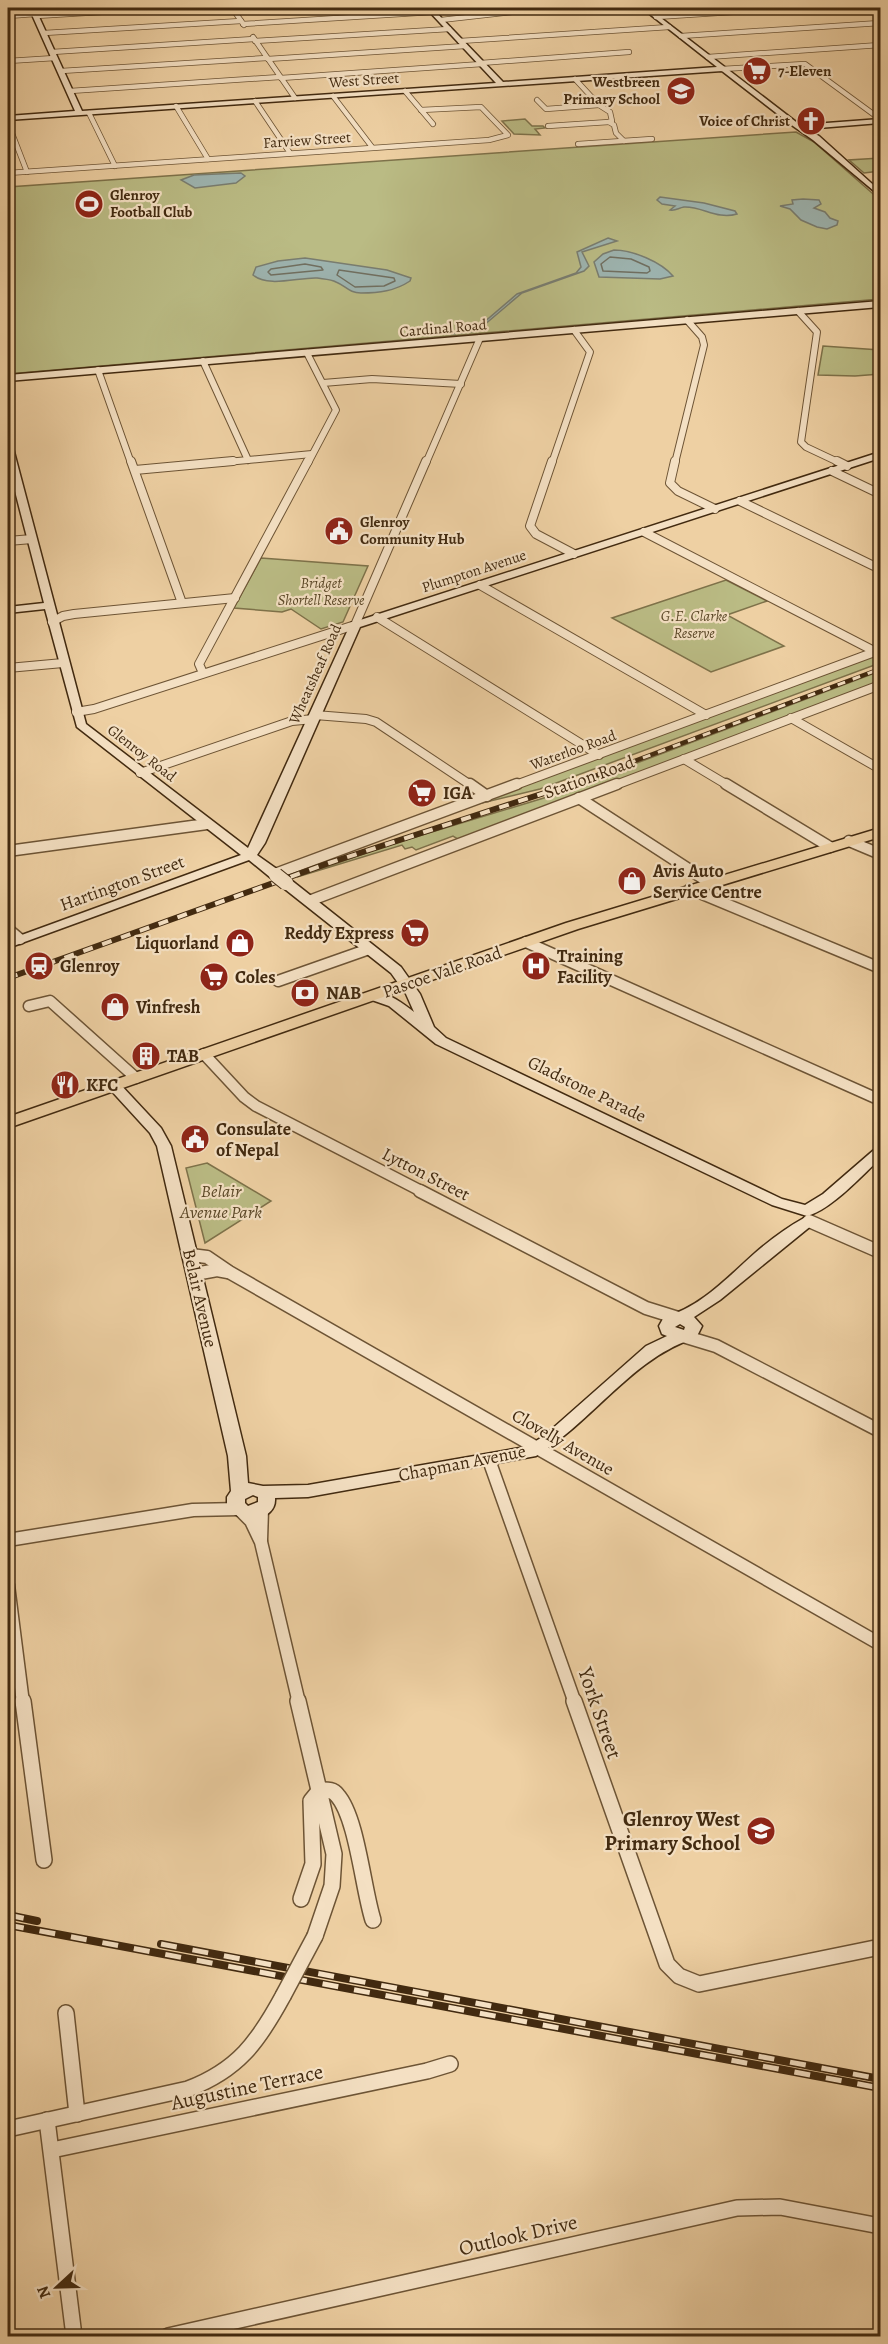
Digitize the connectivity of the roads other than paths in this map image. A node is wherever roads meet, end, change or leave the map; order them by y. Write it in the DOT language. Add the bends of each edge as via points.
graph roads {
  1 [pos="168,8"];
  2 [pos="232,8"];
  3 [pos="497,8"];
  4 [pos="549,8"];
  5 [pos="645,8"];
  6 [pos="794,8"];
  7 [pos="431,10"];
  8 [pos="34,12"];
  9 [pos="502,13"];
  10 [pos="8,16"];
  11 [pos="656,17"];
  12 [pos="441,20"];
  13 [pos="242,22"];
  14 [pos="880,22"];
  15 [pos="669,27"];
  16 [pos="449,29"];
  17 [pos="44,33"];
  18 [pos="681,36"];
  19 [pos="254,40"];
  20 [pos="463,43"];
  21 [pos="880,45"];
  22 [pos="629,52"];
  23 [pos="53,55"];
  24 [pos="708,57"];
  25 [pos="267,58"];
  26 [pos="8,61"];
  27 [pos="482,64"];
  28 [pos="722,69"];
  29 [pos="61,71"];
  30 [pos="280,78"];
  31 [pos="575,79"];
  32 [pos="501,84"];
  33 [pos="70,91"];
  34 [pos="405,91"];
  35 [pos="333,96"];
  36 [pos="295,98"];
  37 [pos="537,100"];
  38 [pos="255,101"];
  39 [pos="599,105"];
  40 [pos="176,106"];
  41 [pos="421,110"];
  42 [pos="88,112"];
  43 [pos="79,113"];
  44 [pos="8,118"];
  45 [pos="880,120"];
  46 [pos="609,122"];
  47 [pos="8,123"];
  48 [pos="433,124"];
  49 [pos="548,126"];
  50 [pos="798,127"];
  51 [pos="652,139"];
  52 [pos="624,141"];
  53 [pos="578,144"];
  54 [pos="372,147"];
  55 [pos="290,153"];
  56 [pos="208,159"];
  57 [pos="115,166"];
  58 [pos="27,172"];
  59 [pos="8,173"];
  60 [pos="879,191"];
  61 [pos="880,304"];
  62 [pos="798,311"];
  63 [pos="687,320"];
  64 [pos="574,330"];
  65 [pos="480,338"];
  66 [pos="307,353"];
  67 [pos="203,361"];
  68 [pos="98,370"];
  69 [pos="8,378"];
  70 [pos="323,382"];
  71 [pos="461,384"];
  72 [pos="8,448"];
  73 [pos="312,454"];
  74 [pos="880,455"];
  75 [pos="248,460"];
  76 [pos="847,466"];
  77 [pos="135,470"];
  78 [pos="832,471"];
  79 [pos="880,494"];
  80 [pos="740,501"];
  81 [pos="715,509"];
  82 [pos="644,532"];
  83 [pos="32,539"];
  84 [pos="8,541"];
  85 [pos="574,554"];
  86 [pos="880,569"];
  87 [pos="480,585"];
  88 [pos="235,597"];
  89 [pos="182,603"];
  90 [pos="48,606"];
  91 [pos="8,610"];
  92 [pos="377,617"];
  93 [pos="52,622"];
  94 [pos="355,625"];
  95 [pos="878,651"];
  96 [pos="63,663"];
  97 [pos="8,668"];
  98 [pos="203,673"];
  99 [pos="880,685"];
  100 [pos="76,712"];
  101 [pos="706,715"];
  102 [pos="314,717"];
  103 [pos="791,718"];
  104 [pos="599,755"];
  105 [pos="684,759"];
  106 [pos="880,769"];
  107 [pos="140,773"];
  108 [pos="487,796"];
  109 [pos="579,798"];
  110 [pos="207,824"];
  111 [pos="880,832"];
  112 [pos="263,833"];
  113 [pos="227,839"];
  114 [pos="849,842"];
  115 [pos="830,847"];
  116 [pos="8,851"];
  117 [pos="880,854"];
  118 [pos="249,856"];
  119 [pos="279,878"];
  120 [pos="710,883"];
  121 [pos="690,890"];
  122 [pos="309,901"];
  123 [pos="8,929"];
  124 [pos="14,941"];
  125 [pos="526,942"];
  126 [pos="369,949"];
  127 [pos="880,968"];
  128 [pos="278,981"];
  129 [pos="408,984"];
  130 [pos="374,996"];
  131 [pos="29,1006"];
  132 [pos="431,1033"];
  133 [pos="204,1054"];
  134 [pos="135,1078"];
  135 [pos="114,1086"];
  136 [pos="880,1100"];
  137 [pos="8,1123"];
  138 [pos="880,1152"];
  139 [pos="807,1216"];
  140 [pos="880,1252"];
  141 [pos="191,1255"];
  142 [pos="229,1272"];
  143 [pos="195,1274"];
  144 [pos="680,1326"];
  145 [pos="880,1431"];
  146 [pos="538,1448"];
  147 [pos="237,1456"];
  148 [pos="489,1460"];
  149 [pos="263,1499"];
  150 [pos="240,1501"];
  151 [pos="8,1540"];
  152 [pos="261,1542"];
  153 [pos="8,1585"];
  154 [pos="880,1644"];
  155 [pos="320,1790"];
  156 [pos="44,1860"];
  157 [pos="301,1899"];
  158 [pos="373,1920"];
  159 [pos="880,1947"];
  160 [pos="66,2013"];
  161 [pos="450,2064"];
  162 [pos="77,2114"];
  163 [pos="47,2120"];
  164 [pos="8,2129"];
  165 [pos="52,2150"];
  166 [pos="880,2226"];
  167 [pos="74,2337"];
  168 [pos="168,2337"];
  1 -- 8 [label="street"];
  2 -- 13 [label="street"];
  3 -- 9 [label="street"];
  4 -- 9 [label="street"];
  5 -- 11 [label="street"];
  6 -- 11 [label="street"];
  7 -- 12 [label="street"];
  7 -- 13 [label="street"];
  8 -- 10 [label="street"];
  8 -- 17 [label="street"];
  9 -- 12 [label="street"];
  11 -- 15 [label="street"];
  12 -- 16 [label="street"];
  13 -- 17 [label="street"];
  13 -- 19 [label="street"];
  14 -- 18 [label="street"];
  15 -- 18 [label="street"];
  15 -- 20 [label="street"];
  16 -- 19 [label="street"];
  16 -- 20 [label="street"];
  17 -- 23 [label="street"];
  18 -- 24 [label="street"];
  19 -- 23 [label="street"];
  19 -- 25 [label="street"];
  20 -- 25 [label="street"];
  20 -- 27 [label="street"];
  21 -- 24 [label="street"];
  22 -- 27 [label="street"];
  23 -- 26 [label="street"];
  23 -- 29 [label="street"];
  24 -- 28 [label="street"];
  25 -- 29 [label="street"];
  25 -- 30 [label="street"];
  27 -- 30 [label="street"];
  27 -- 32 [label="street"];
  28 -- 31 [label="street, West Street"];
  28 -- 45 [label="street" via="805,64"];
  28 -- 50 [label="street"];
  29 -- 33 [label="street"];
  30 -- 33 [label="street"];
  30 -- 36 [label="street"];
  31 -- 32 [label="street, West Street"];
  31 -- 39 [label="street"];
  32 -- 34 [label="street, West Street"];
  33 -- 43 [label="street"];
  34 -- 35 [label="street, West Street"];
  34 -- 41 [label="street"];
  35 -- 36 [label="street, West Street"];
  35 -- 54 [label="street"];
  36 -- 38 [label="street, West Street"];
  37 -- 39 [label="street" via="546,109"];
  38 -- 40 [label="street, West Street"];
  38 -- 55 [label="street"];
  39 -- 46 [label="street" via="610,113"];
  40 -- 42 [label="street, West Street"];
  40 -- 56 [label="street"];
  41 -- 48 [label="street"];
  41 -- 54 [label="street, Farview Street" via="481,107 508,135 498,139"];
  42 -- 43 [label="street, West Street"];
  42 -- 57 [label="street"];
  43 -- 44 [label="street, West Street"];
  45 -- 50 [label="street"];
  46 -- 49 [label="street"];
  46 -- 52 [label="street"];
  47 -- 58 [label="street"];
  50 -- 60 [label="street"];
  51 -- 52 [label="street"];
  52 -- 53 [label="street"];
  54 -- 55 [label="street, Farview Street"];
  55 -- 56 [label="street, Farview Street"];
  56 -- 57 [label="street, Farview Street"];
  57 -- 58 [label="street, Farview Street"];
  58 -- 59 [label="street, Farview Street"];
  61 -- 62 [label="street, Cardinal Road"];
  62 -- 63 [label="street, Cardinal Road"];
  62 -- 76 [label="street" via="817,332 801,442"];
  63 -- 64 [label="street, Cardinal Road"];
  63 -- 81 [label="street" via="704,345 670,483"];
  64 -- 65 [label="street, Cardinal Road"];
  64 -- 85 [label="street" via="590,352 530,526 536,534"];
  65 -- 66 [label="street, Cardinal Road"];
  65 -- 71 [label="street, Wheatsheaf Road"];
  66 -- 67 [label="street, Cardinal Road"];
  66 -- 70 [label="street"];
  67 -- 68 [label="street, Cardinal Road"];
  67 -- 75 [label="street"];
  68 -- 69 [label="street, Cardinal Road"];
  68 -- 77 [label="street"];
  70 -- 71 [label="street" via="372,379"];
  70 -- 73 [label="street" via="336,410"];
  71 -- 94 [label="street, Wheatsheaf Road"];
  72 -- 83 [label="street, Glenroy Road"];
  73 -- 75 [label="street"];
  73 -- 88 [label="street"];
  74 -- 76 [label="street, Plumpton Avenue"];
  75 -- 77 [label="street"];
  76 -- 78 [label="street, Plumpton Avenue"];
  77 -- 89 [label="street"];
  78 -- 79 [label="street"];
  78 -- 80 [label="street, Plumpton Avenue"];
  80 -- 81 [label="street, Plumpton Avenue"];
  80 -- 86 [label="street"];
  81 -- 82 [label="street, Plumpton Avenue"];
  82 -- 85 [label="street, Plumpton Avenue"];
  82 -- 95 [label="street"];
  83 -- 84 [label="street"];
  83 -- 90 [label="street, Glenroy Road"];
  85 -- 87 [label="street, Plumpton Avenue"];
  87 -- 92 [label="street, Plumpton Avenue"];
  87 -- 101 [label="street"];
  88 -- 89 [label="street"];
  88 -- 98 [label="street" via="198,666"];
  89 -- 93 [label="street" via="74,614"];
  90 -- 91 [label="street"];
  90 -- 93 [label="street, Glenroy Road"];
  92 -- 94 [label="street, Plumpton Avenue"];
  92 -- 104 [label="street"];
  93 -- 96 [label="street, Glenroy Road"];
  94 -- 98 [label="street, Plumpton Avenue"];
  94 -- 102 [label="street, Wheatsheaf Road"];
  95 -- 101 [label="street, Waterloo Road"];
  96 -- 97 [label="street"];
  96 -- 100 [label="street, Glenroy Road"];
  98 -- 100 [label="street, Plumpton Avenue"];
  99 -- 103 [label="street, Station Road"];
  100 -- 107 [label="street, Glenroy Road" via="85,729"];
  101 -- 104 [label="street, Waterloo Road"];
  102 -- 107 [label="street"];
  102 -- 108 [label="street" via="376,722"];
  102 -- 112 [label="street, Wheatsheaf Road"];
  103 -- 105 [label="street, Station Road"];
  103 -- 106 [label="street"];
  104 -- 108 [label="street, Waterloo Road"];
  105 -- 109 [label="street, Station Road"];
  105 -- 115 [label="street"];
  107 -- 110 [label="street, Glenroy Road"];
  108 -- 119 [label="street, Waterloo Road"];
  109 -- 120 [label="street"];
  109 -- 122 [label="street, Station Road"];
  110 -- 113 [label="street, Glenroy Road"];
  110 -- 116 [label="street"];
  111 -- 114 [label="main road, Pascoe Vale Road"];
  112 -- 113 [label="street" via="247,840"];
  112 -- 118 [label="street, Wheatsheaf Road"];
  113 -- 118 [label="street, Glenroy Road"];
  114 -- 115 [label="main road, Pascoe Vale Road"];
  114 -- 117 [label="street"];
  115 -- 120 [label="main road, Pascoe Vale Road"];
  118 -- 119 [label="street, Glenroy Road"];
  118 -- 124 [label="street, Hartington Street"];
  119 -- 122 [label="street, Glenroy Road"];
  120 -- 121 [label="main road, Pascoe Vale Road"];
  121 -- 125 [label="main road, Pascoe Vale Road"];
  121 -- 127 [label="street"];
  122 -- 126 [label="street, Glenroy Road"];
  123 -- 124 [label="street"];
  125 -- 129 [label="main road, Pascoe Vale Road"];
  125 -- 136 [label="street"];
  126 -- 128 [label="street"];
  126 -- 129 [label="street, Glenroy Road"];
  129 -- 130 [label="main road, Pascoe Vale Road"];
  129 -- 132 [label="street"];
  130 -- 132 [label="street, Gladstone Parade" via="394,1003"];
  130 -- 133 [label="main road, Pascoe Vale Road"];
  131 -- 134 [label="street" via="50,1000"];
  132 -- 139 [label="street, Gladstone Parade"];
  133 -- 134 [label="main road, Pascoe Vale Road"];
  133 -- 144 [label="street, Lytton Street" via="256,1106"];
  134 -- 135 [label="main road, Pascoe Vale Road"];
  135 -- 137 [label="main road, Pascoe Vale Road"];
  135 -- 141 [label="street, Belair Avenue" via="161,1138"];
  138 -- 139 [label="street, Chapman Avenue"];
  139 -- 140 [label="street, Gladstone Parade"];
  139 -- 144 [label="street, Chapman Avenue"];
  141 -- 142 [label="street, Clovelly Avenue" via="207,1257"];
  141 -- 143 [label="street, Belair Avenue"];
  142 -- 143 [label="street"];
  142 -- 146 [label="street, Clovelly Avenue"];
  143 -- 147 [label="street, Belair Avenue"];
  144 -- 145 [label="street, Lytton Street"];
  144 -- 146 [label="street, Chapman Avenue"];
  146 -- 148 [label="street, Chapman Avenue"];
  146 -- 154 [label="street, Clovelly Avenue"];
  147 -- 149 [label="street, Belair Avenue"];
  147 -- 150 [label="street, Belair Avenue"];
  148 -- 149 [label="street, Chapman Avenue"];
  148 -- 159 [label="street, York Street" via="667,1964 679,1976 699,1984"];
  149 -- 150 [label="street, Chapman Avenue"];
  149 -- 152 [label="street"];
  150 -- 151 [label="street"];
  150 -- 152 [label="street"];
  152 -- 155 [label="street"];
  153 -- 156 [label="street"];
  155 -- 157 [label="street" via="309,1807 313,1864"];
  155 -- 158 [label="street" via="335,1792 342,1802"];
  155 -- 162 [label="street, Augustine Terrace, bridge" via="336,1869 331,1899 264,2033 217,2079"];
  160 -- 162 [label="street"];
  161 -- 165 [label="street, Augustine Terrace"];
  162 -- 163 [label="street, Augustine Terrace"];
  163 -- 164 [label="street, Augustine Terrace"];
  163 -- 165 [label="street"];
  165 -- 167 [label="street"];
  166 -- 168 [label="street, Outlook Drive" via="780,2207 737,2208"];
}
